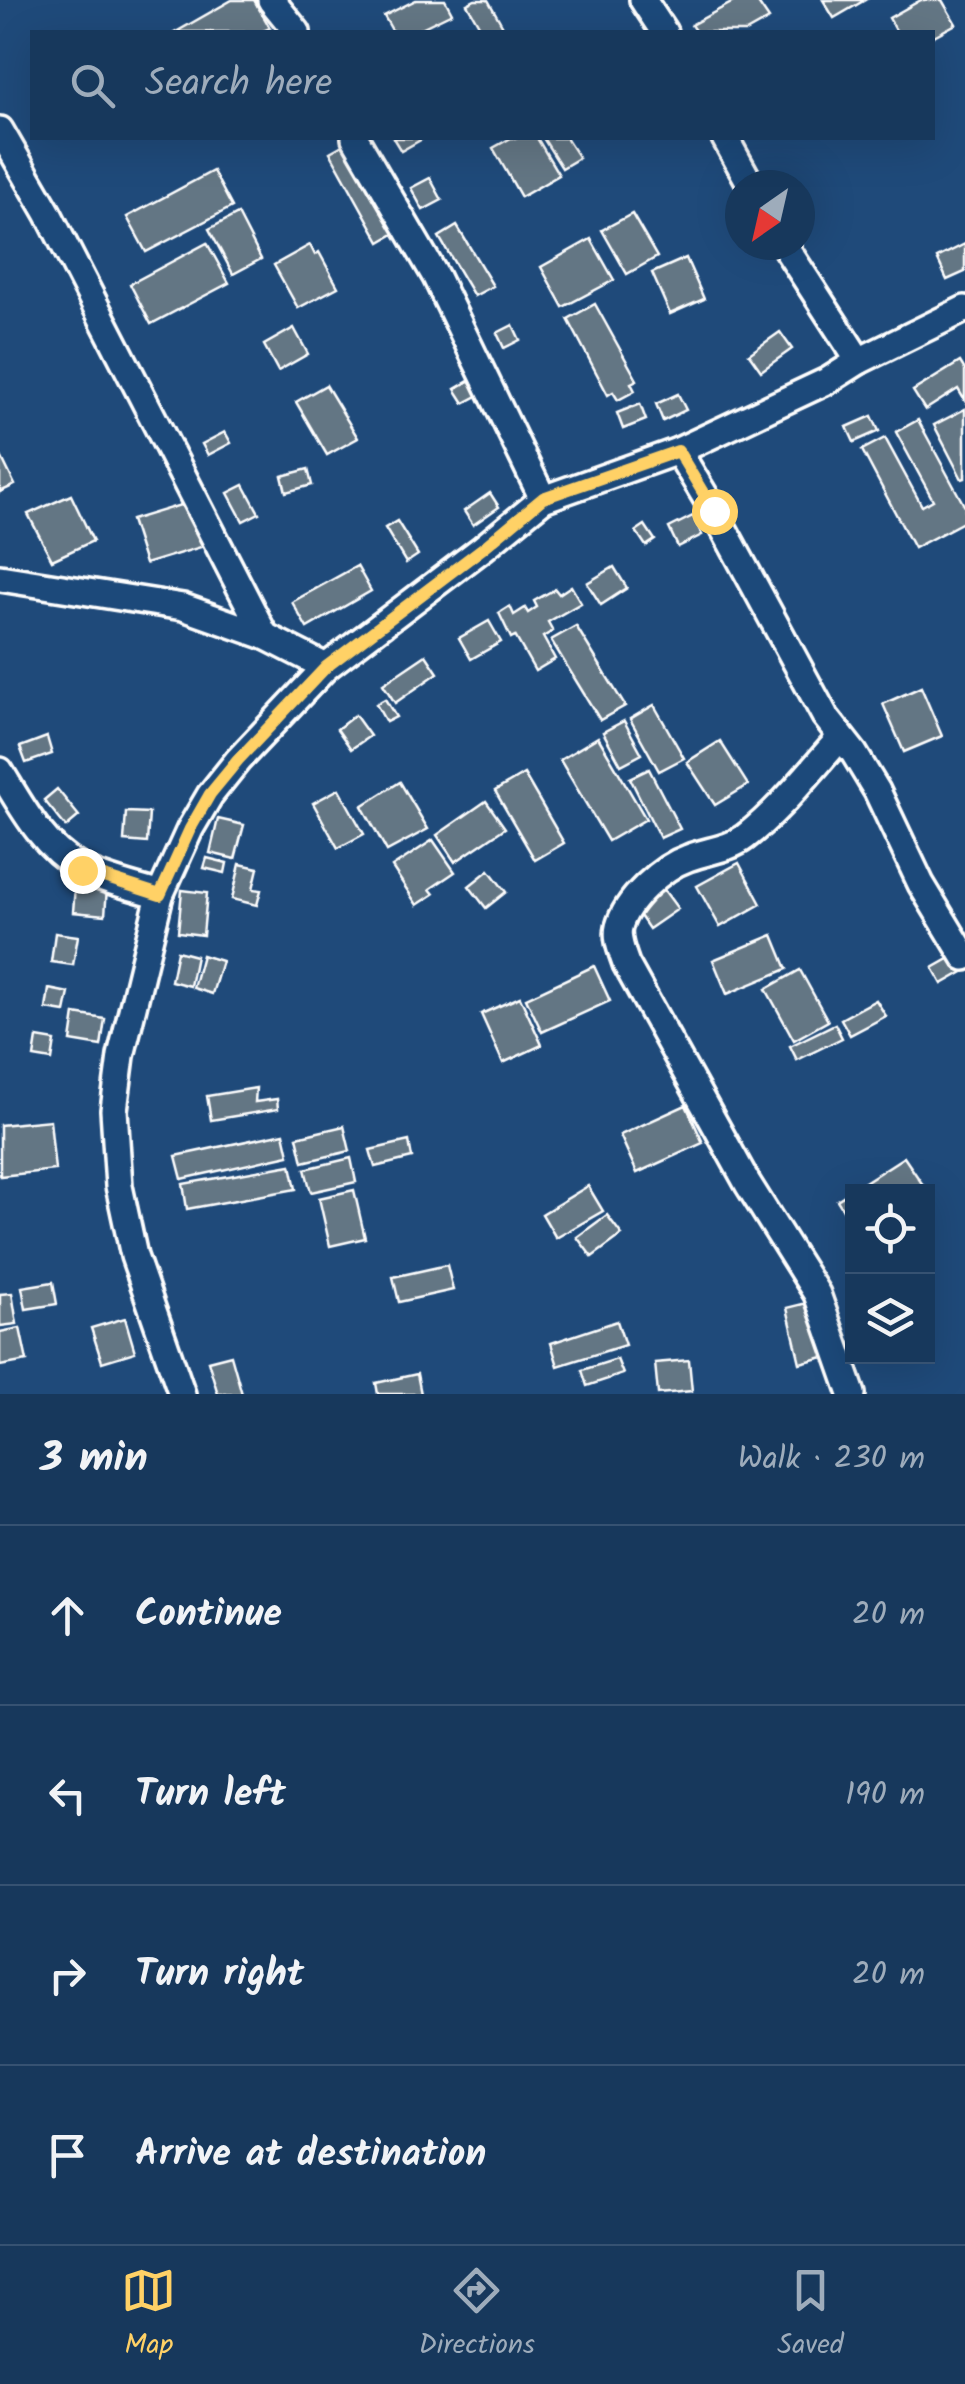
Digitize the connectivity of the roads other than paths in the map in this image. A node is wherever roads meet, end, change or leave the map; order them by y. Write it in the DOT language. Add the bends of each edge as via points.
graph roads {
  1 [pos="272,0"];
  2 [pos="643,0"];
  3 [pos="294,30"];
  4 [pos="663,30"];
  5 [pos="0,130"];
  6 [pos="356,140"];
  7 [pos="726,140"];
  8 [pos="742,170"];
  9 [pos="794,260"];
  10 [pos="963,315"];
  11 [pos="859,362"];
  12 [pos="678,451"];
  13 [pos="543,498"];
  14 [pos="0,578"];
  15 [pos="265,636"];
  16 [pos="326,667"];
  17 [pos="840,737"];
  18 [pos="0,772"];
  19 [pos="160,895"];
  20 [pos="965,957"];
  21 [pos="182,1394"];
  22 [pos="852,1394"];
  1 -- 3 [label="street"];
  2 -- 4 [label="street"];
  5 -- 15 [label="street"];
  6 -- 13 [label="street" via="436,277"];
  7 -- 8 [label="street"];
  9 -- 11 [label="street"];
  10 -- 11 [label="street"];
  11 -- 12 [label="street"];
  12 -- 13 [label="street"];
  12 -- 17 [label="street"];
  13 -- 16 [label="street"];
  14 -- 15 [label="street" via="183,607"];
  15 -- 16 [label="street"];
  16 -- 19 [label="street" via="210,794"];
  17 -- 20 [label="street" via="877,791"];
  17 -- 22 [label="street" via="746,836 666,868 651,881 619,926 618,940 748,1184 817,1294"];
  18 -- 19 [label="street" via="56,852 82,870"];
  19 -- 21 [label="street" via="114,1110 119,1186 134,1256"];
}
